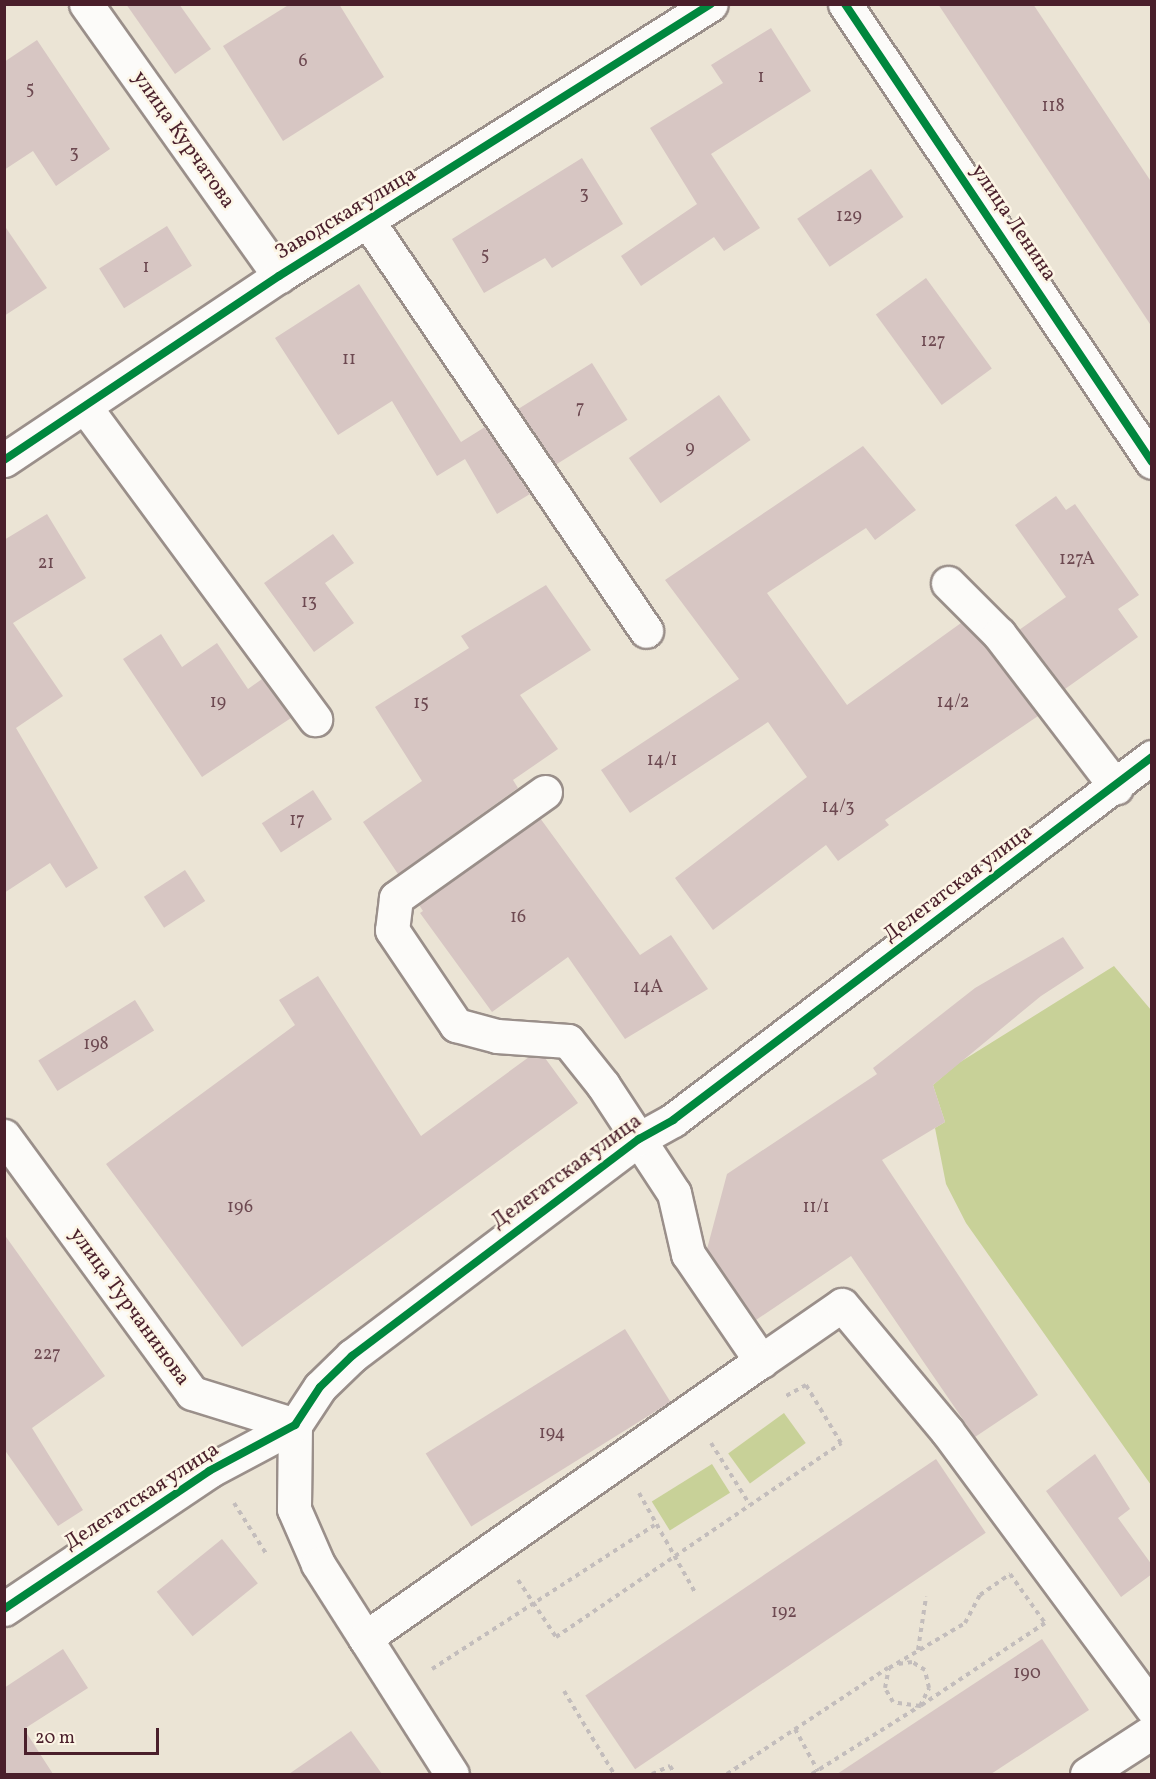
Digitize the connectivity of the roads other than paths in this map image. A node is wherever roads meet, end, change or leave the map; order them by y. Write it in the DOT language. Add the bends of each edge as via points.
graph roads {
  1 [pos="86,4"];
  2 [pos="711,4"];
  3 [pos="845,4"];
  4 [pos="369,223"];
  5 [pos="279,276"];
  6 [pos="85,407"];
  7 [pos="4,460"];
  8 [pos="1152,462"];
  9 [pos="948,584"];
  10 [pos="646,631"];
  11 [pos="315,719"];
  12 [pos="1152,757"];
  13 [pos="1116,787"];
  14 [pos="545,792"];
  15 [pos="4,1136"];
  16 [pos="639,1139"];
  17 [pos="761,1361"];
  18 [pos="295,1425"];
  19 [pos="4,1610"];
  20 [pos="365,1638"];
  21 [pos="1152,1708"];
  22 [pos="1152,1732"];
  23 [pos="452,1774"];
  24 [pos="1087,1774"];
  1 -- 5 [label="street, улица Курчатова"];
  2 -- 4 [label="street, Заводская улица"];
  3 -- 8 [label="street, улица Ленина"];
  4 -- 5 [label="street, Заводская улица"];
  4 -- 10 [label="street, Заводская улица"];
  5 -- 6 [label="street, Заводская улица"];
  6 -- 7 [label="street, Заводская улица"];
  6 -- 11 [label="street"];
  9 -- 13 [label="street" via="999,634"];
  12 -- 13 [label="street, Делегатская улица"];
  13 -- 16 [label="street, Делегатская улица" via="673,1120"];
  14 -- 16 [label="street" via="396,898 392,930 456,1025 497,1036 568,1041"];
  15 -- 18 [label="street, улица Турчанинова" via="192,1393"];
  16 -- 17 [label="street" via="674,1193 688,1254"];
  16 -- 18 [label="street, Делегатская улица" via="352,1356 320,1387"];
  17 -- 20 [label="street"];
  17 -- 21 [label="street" via="842,1305 947,1431"];
  18 -- 19 [label="street, Делегатская улица" via="209,1472"];
  18 -- 20 [label="street" via="294,1509 318,1564"];
  20 -- 23 [label="street"];
  22 -- 24 [label="street"];
}
